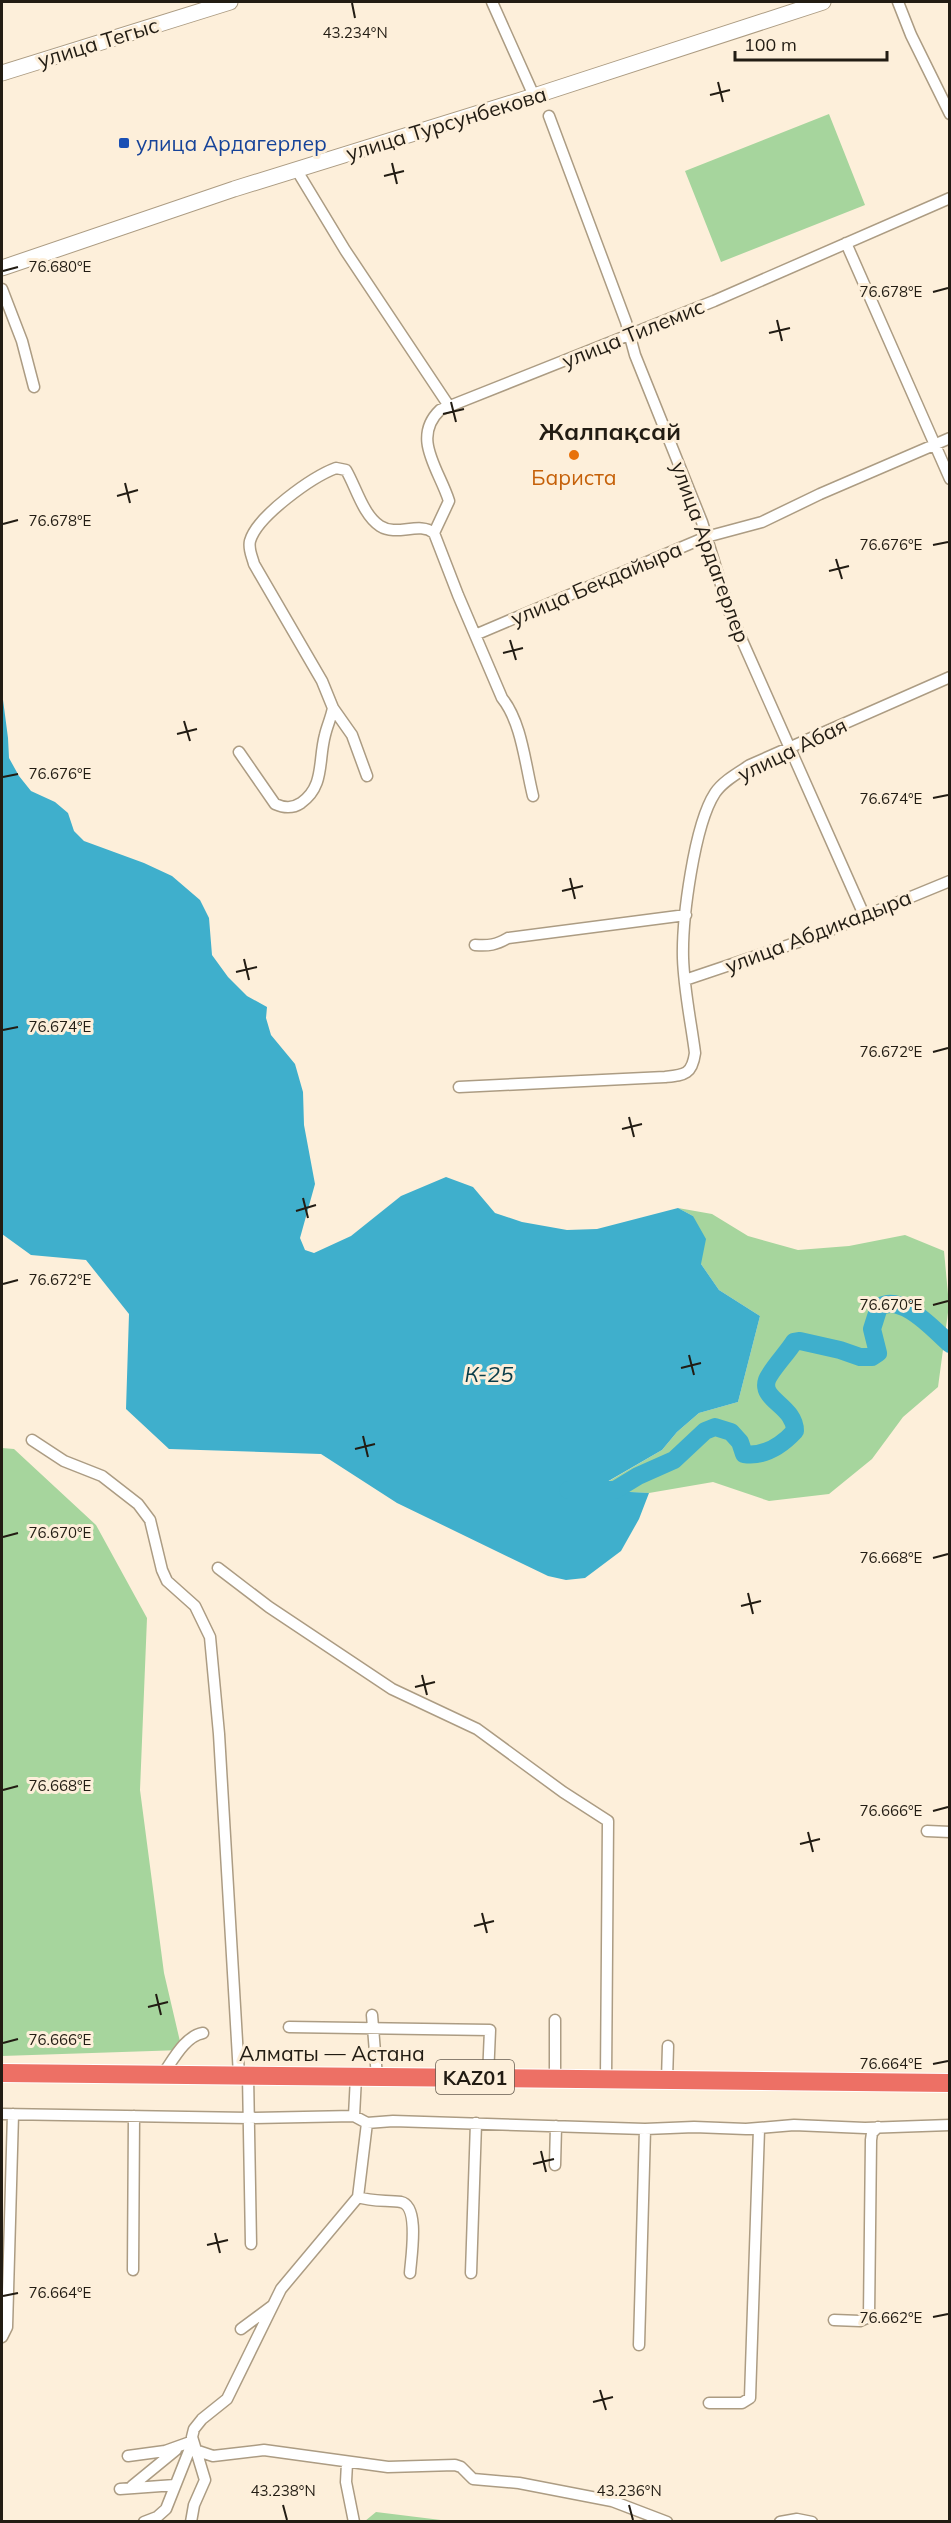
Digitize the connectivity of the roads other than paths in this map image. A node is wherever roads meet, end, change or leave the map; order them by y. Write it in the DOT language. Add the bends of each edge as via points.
graph roads {
  1 [pos="230,2"];
  2 [pos="492,2"];
  3 [pos="823,2"];
  4 [pos="898,2"];
  5 [pos="2,73"];
  6 [pos="534,96"];
  7 [pos="950,114"];
  8 [pos="549,116"];
  9 [pos="296,169"];
  10 [pos="950,198"];
  11 [pos="846,243"];
  12 [pos="2,268"];
  13 [pos="2,289"];
  14 [pos="629,334"];
  15 [pos="34,387"];
  16 [pos="449,406"];
  17 [pos="950,438"];
  18 [pos="934,445"];
  19 [pos="950,479"];
  20 [pos="434,533"];
  21 [pos="706,537"];
  22 [pos="475,634"];
  23 [pos="950,677"];
  24 [pos="333,708"];
  25 [pos="789,746"];
  26 [pos="239,752"];
  27 [pos="367,776"];
  28 [pos="533,796"];
  29 [pos="950,881"];
  30 [pos="686,915"];
  31 [pos="864,915"];
  32 [pos="475,945"];
  33 [pos="685,980"];
  34 [pos="459,1087"];
  35 [pos="32,1440"];
  36 [pos="218,1568"];
  37 [pos="927,1831"];
  38 [pos="950,1832"];
  39 [pos="372,2015"];
  40 [pos="555,2020"];
  41 [pos="289,2027"];
  42 [pos="373,2027"];
  43 [pos="203,2033"];
  44 [pos="668,2046"];
  45 [pos="2,2073"];
  46 [pos="163,2074"];
  47 [pos="243,2075"];
  48 [pos="356,2077"];
  49 [pos="377,2077"];
  50 [pos="488,2077"];
  51 [pos="555,2079"];
  52 [pos="606,2079"];
  53 [pos="667,2080"];
  54 [pos="950,2083"];
  55 [pos="7,2114"];
  56 [pos="134,2116"];
  57 [pos="354,2116"];
  58 [pos="249,2118"];
  59 [pos="367,2123"];
  60 [pos="476,2123"];
  61 [pos="950,2125"];
  62 [pos="556,2126"];
  63 [pos="878,2127"];
  64 [pos="645,2129"];
  65 [pos="759,2129"];
  66 [pos="555,2165"];
  67 [pos="358,2197"];
  68 [pos="251,2244"];
  69 [pos="133,2270"];
  70 [pos="410,2273"];
  71 [pos="471,2273"];
  72 [pos="272,2306"];
  73 [pos="834,2320"];
  74 [pos="241,2329"];
  75 [pos="2,2337"];
  76 [pos="639,2345"];
  77 [pos="709,2403"];
  78 [pos="194,2445"];
  79 [pos="180,2447"];
  80 [pos="128,2456"];
  81 [pos="347,2463"];
  82 [pos="175,2485"];
  83 [pos="132,2487"];
  84 [pos="120,2489"];
  85 [pos="144,2522"];
  86 [pos="191,2522"];
  87 [pos="354,2522"];
  88 [pos="667,2522"];
  89 [pos="780,2522"];
  90 [pos="812,2522"];
  1 -- 5 [label="street, улица Тегыс"];
  2 -- 6 [label="street"];
  3 -- 6 [label="street, улица Турсунбекова"];
  4 -- 7 [label="street"];
  6 -- 9 [label="street, улица Турсунбекова"];
  8 -- 14 [label="street, улица Ардагерлер"];
  9 -- 12 [label="street, улица Турсунбекова"];
  9 -- 16 [label="street"];
  10 -- 11 [label="street, улица Тилемис"];
  11 -- 14 [label="street, улица Тилемис"];
  11 -- 18 [label="street"];
  13 -- 15 [label="street"];
  14 -- 16 [label="street, улица Тилемис"];
  14 -- 21 [label="street, улица Ардагерлер"];
  16 -- 20 [label="street, улица Тилемис" via="435,416 426,435 448,501"];
  17 -- 18 [label="street, улица Бекдайыра"];
  18 -- 19 [label="street"];
  18 -- 21 [label="street, улица Бекдайыра" via="762,522"];
  20 -- 22 [label="street"];
  20 -- 24 [label="street" via="424,529 396,531 379,525 346,470 336,468 305,484 283,502 251,538 249,548 254,564 322,681"];
  21 -- 22 [label="street, улица Бекдайыра"];
  21 -- 25 [label="street, улица Ардагерлер" via="729,611"];
  22 -- 28 [label="street" via="517,724"];
  23 -- 25 [label="street, улица Абая"];
  24 -- 26 [label="street" via="318,782 310,796 298,805 290,808 274,804"];
  24 -- 27 [label="street" via="352,735"];
  25 -- 30 [label="street, улица Абая" via="735,774 715,793 696,849"];
  25 -- 31 [label="street, улица Ардагерлер"];
  29 -- 31 [label="street, улица Абдикадыра"];
  30 -- 32 [label="street" via="508,938 491,946"];
  30 -- 33 [label="street, улица Абая"];
  31 -- 33 [label="street, улица Абдикадыра" via="816,936"];
  33 -- 34 [label="street, улица Абая" via="695,1053 693,1065 683,1075"];
  35 -- 47 [label="street" via="64,1461 102,1476 138,1504 150,1520 167,1581 195,1606 210,1637"];
  36 -- 52 [label="street" via="392,1689 477,1729 608,1821"];
  37 -- 38 [label="street"];
  39 -- 42 [label="street"];
  40 -- 51 [label="street"];
  41 -- 42 [label="street"];
  42 -- 49 [label="street"];
  42 -- 50 [label="street" via="490,2030"];
  43 -- 46 [label="street" via="188,2040"];
  44 -- 53 [label="street"];
  45 -- 46 [label="highway, Алматы — Астана / KАZ01"];
  46 -- 47 [label="highway, Алматы — Астана / KАZ01"];
  47 -- 48 [label="highway, Алматы — Астана / KАZ01"];
  47 -- 58 [label="street"];
  48 -- 49 [label="highway, Алматы — Астана / KАZ01"];
  48 -- 57 [label="street"];
  49 -- 50 [label="highway, Алматы — Астана / KАZ01"];
  50 -- 51 [label="highway, Алматы — Астана / KАZ01"];
  51 -- 52 [label="highway, Алматы — Астана / KАZ01"];
  52 -- 53 [label="highway, Алматы — Астана / KАZ01"];
  53 -- 54 [label="highway, Алматы — Астана / KАZ01"];
  55 -- 56 [label="street"];
  55 -- 75 [label="street" via="7,2327"];
  56 -- 58 [label="street"];
  56 -- 69 [label="street"];
  57 -- 58 [label="street"];
  57 -- 59 [label="street"];
  58 -- 68 [label="street"];
  59 -- 60 [label="street"];
  59 -- 67 [label="street"];
  60 -- 62 [label="street"];
  60 -- 71 [label="street"];
  61 -- 63 [label="street"];
  62 -- 64 [label="street"];
  62 -- 66 [label="street"];
  63 -- 65 [label="street" via="794,2125"];
  63 -- 73 [label="street" via="871,2140 869,2317 860,2321"];
  64 -- 65 [label="street"];
  64 -- 76 [label="street"];
  65 -- 77 [label="street" via="750,2398 742,2403"];
  67 -- 70 [label="street" via="409,2207 413,2217"];
  67 -- 72 [label="street" via="290,2277"];
  72 -- 74 [label="street"];
  72 -- 78 [label="street" via="227,2399 194,2429"];
  78 -- 79 [label="street"];
  78 -- 81 [label="street" via="213,2456 264,2450"];
  78 -- 82 [label="street"];
  78 -- 86 [label="street" via="205,2480"];
  79 -- 80 [label="street"];
  79 -- 83 [label="street"];
  81 -- 87 [label="street" via="346,2482"];
  81 -- 88 [label="street" via="388,2467 455,2465 473,2479 519,2483 612,2501"];
  82 -- 83 [label="street"];
  82 -- 85 [label="street" via="162,2514"];
  83 -- 84 [label="street"];
  89 -- 90 [label="street"];
}
